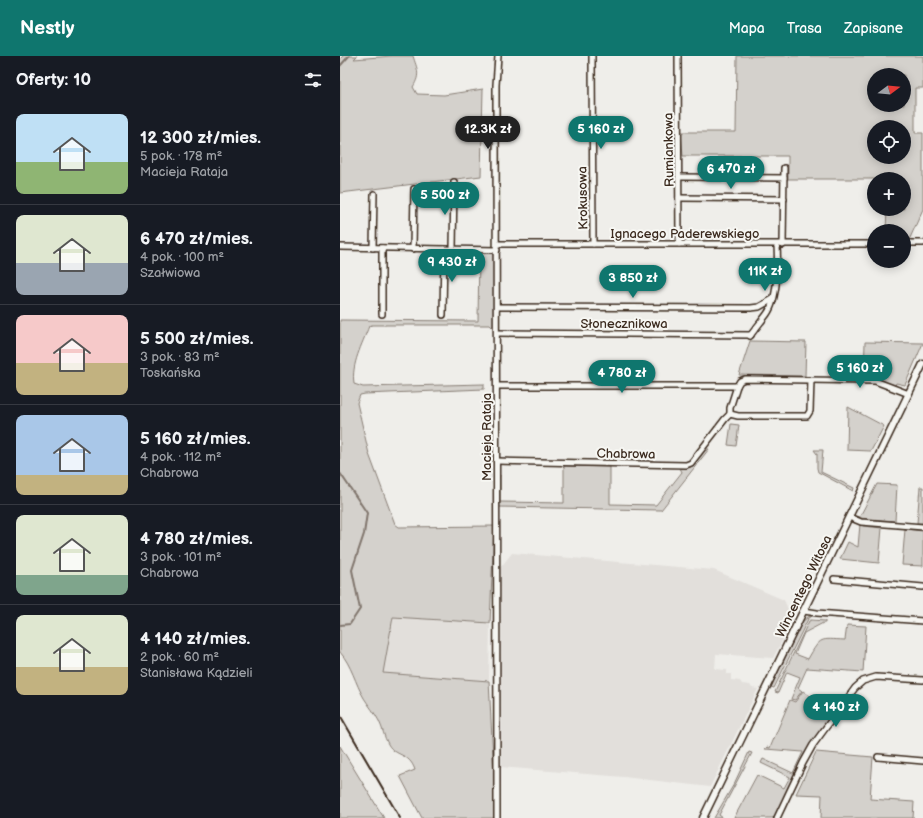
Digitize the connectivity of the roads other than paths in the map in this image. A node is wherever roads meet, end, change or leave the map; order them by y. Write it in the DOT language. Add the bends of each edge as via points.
graph roads {
  1 [pos="498,56"];
  2 [pos="592,56"];
  3 [pos="678,56"];
  4 [pos="784,168"];
  5 [pos="679,177"];
  6 [pos="784,178"];
  7 [pos="454,182"];
  8 [pos="414,189"];
  9 [pos="374,194"];
  10 [pos="679,198"];
  11 [pos="784,199"];
  12 [pos="911,243"];
  13 [pos="923,243"];
  14 [pos="593,244"];
  15 [pos="679,244"];
  16 [pos="867,244"];
  17 [pos="780,245"];
  18 [pos="497,247"];
  19 [pos="340,248"];
  20 [pos="373,248"];
  21 [pos="382,248"];
  22 [pos="413,249"];
  23 [pos="444,249"];
  24 [pos="454,250"];
  25 [pos="773,299"];
  26 [pos="497,307"];
  27 [pos="382,314"];
  28 [pos="443,315"];
  29 [pos="497,333"];
  30 [pos="923,364"];
  31 [pos="811,380"];
  32 [pos="497,386"];
  33 [pos="737,386"];
  34 [pos="909,394"];
  35 [pos="730,414"];
  36 [pos="497,461"];
  37 [pos="849,517"];
  38 [pos="923,527"];
  39 [pos="834,579"];
  40 [pos="923,587"];
  41 [pos="804,611"];
  42 [pos="923,621"];
  43 [pos="923,680"];
  44 [pos="878,757"];
  45 [pos="923,761"];
  46 [pos="497,818"];
  47 [pos="703,818"];
  48 [pos="777,818"];
  1 -- 18 [label="street, Macieja Rataja"];
  2 -- 14 [label="street, Krokusowa"];
  3 -- 5 [label="street, Rumiankowa"];
  4 -- 6 [label="street"];
  5 -- 6 [label="street"];
  5 -- 10 [label="street, Rumiankowa"];
  6 -- 11 [label="street"];
  7 -- 24 [label="street"];
  8 -- 22 [label="street"];
  9 -- 20 [label="street"];
  10 -- 11 [label="street"];
  10 -- 15 [label="street, Rumiankowa"];
  11 -- 17 [label="street"];
  12 -- 13 [label="street"];
  14 -- 15 [label="street, Ignacego Paderewskiego"];
  14 -- 18 [label="street, Ignacego Paderewskiego"];
  15 -- 17 [label="street, Ignacego Paderewskiego"];
  16 -- 17 [label="street, Ignacego Paderewskiego"];
  17 -- 25 [label="street"];
  18 -- 24 [label="street, Ignacego Paderewskiego"];
  18 -- 26 [label="street, Macieja Rataja"];
  19 -- 20 [label="street, Ignacego Paderewskiego"];
  20 -- 21 [label="street, Ignacego Paderewskiego"];
  21 -- 22 [label="street, Ignacego Paderewskiego"];
  21 -- 27 [label="street"];
  22 -- 23 [label="street, Ignacego Paderewskiego"];
  23 -- 24 [label="street, Ignacego Paderewskiego"];
  23 -- 28 [label="street"];
  25 -- 26 [label="street" via="759,307 751,308"];
  25 -- 29 [label="street, Słonecznikowa" via="768,314 750,336"];
  26 -- 29 [label="street, Macieja Rataja"];
  29 -- 32 [label="street, Macieja Rataja"];
  30 -- 34 [label="street, Wincentego Witosa"];
  31 -- 33 [label="street" via="745,379"];
  31 -- 34 [label="street" via="874,381"];
  31 -- 35 [label="street" via="810,411 807,416"];
  32 -- 33 [label="street"];
  32 -- 36 [label="street, Macieja Rataja"];
  33 -- 35 [label="street, Chabrowa"];
  34 -- 37 [label="street, Wincentego Witosa"];
  35 -- 36 [label="street, Chabrowa" via="691,463 686,465"];
  36 -- 46 [label="street, Macieja Rataja"];
  37 -- 38 [label="street" via="861,522"];
  37 -- 41 [label="street, Wincentego Witosa"];
  39 -- 40 [label="street"];
  41 -- 42 [label="street"];
  41 -- 47 [label="street, Wincentego Witosa"];
  43 -- 48 [label="street" via="876,677 859,684 808,752"];
  44 -- 45 [label="street"];
}
